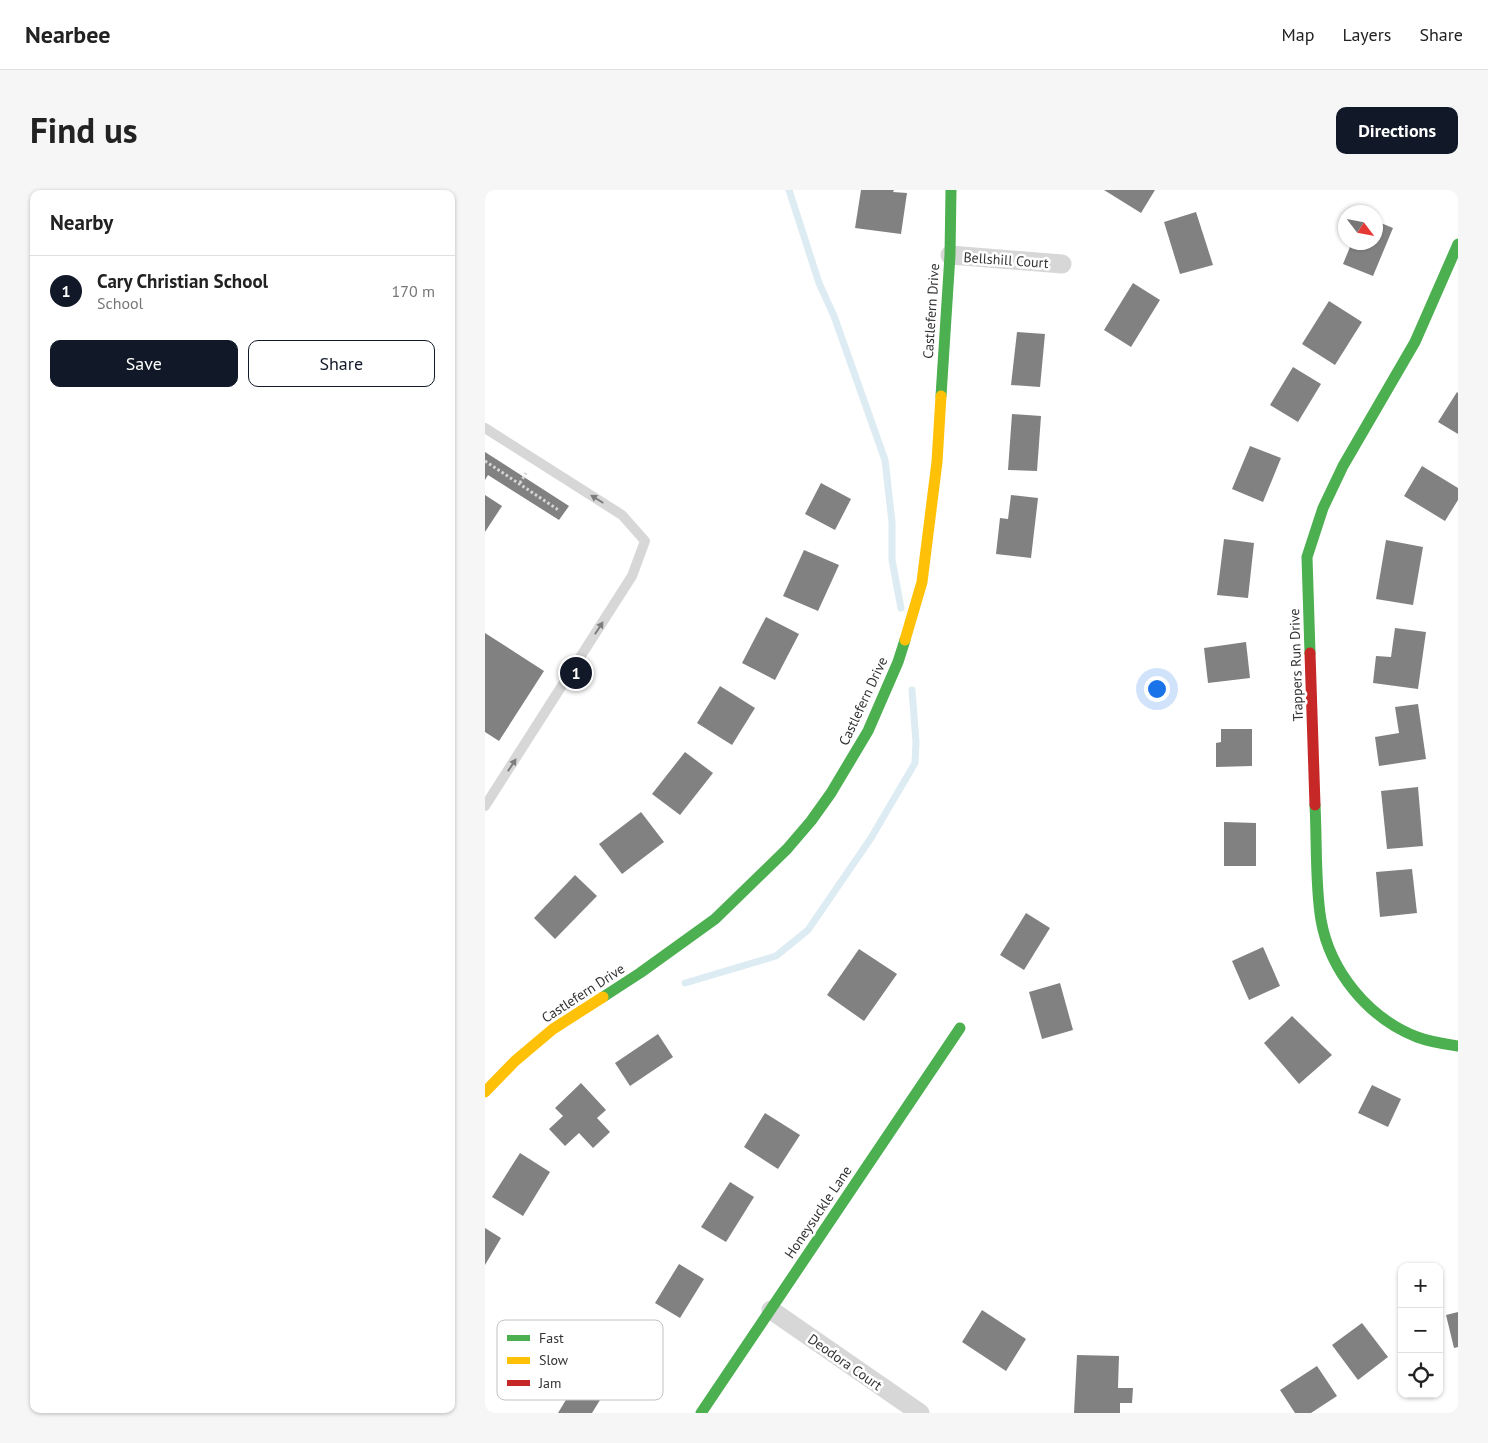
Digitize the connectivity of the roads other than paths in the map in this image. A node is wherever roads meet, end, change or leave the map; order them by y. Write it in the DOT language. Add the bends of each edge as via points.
graph roads {
  1 [pos="951,190"];
  2 [pos="1458,244"];
  3 [pos="950,255"];
  4 [pos="1061,264"];
  5 [pos="485,428"];
  6 [pos="485,806"];
  7 [pos="960,1028"];
  8 [pos="1458,1046"];
  9 [pos="485,1092"];
  10 [pos="771,1310"];
  11 [pos="701,1413"];
  12 [pos="920,1413"];
  1 -- 3 [label="street, Castlefern Drive"];
  2 -- 8 [label="street, Trappers Run Drive" via="1415,342 1343,466 1323,508 1307,557 1317,882 1328,945 1336,964 1366,1004 1411,1035"];
  3 -- 4 [label="street, Bellshill Court"];
  3 -- 9 [label="street, Castlefern Drive" via="937,462 922,582 898,662 868,732 811,821 715,919 640,973 553,1029"];
  6 -- 5 [label="lane, one-way" via="632,576 645,541 622,515"];
  7 -- 10 [label="street, Honeysuckle Lane"];
  10 -- 11 [label="street, Honeysuckle Lane"];
  10 -- 12 [label="street, Deodora Court"];
}
